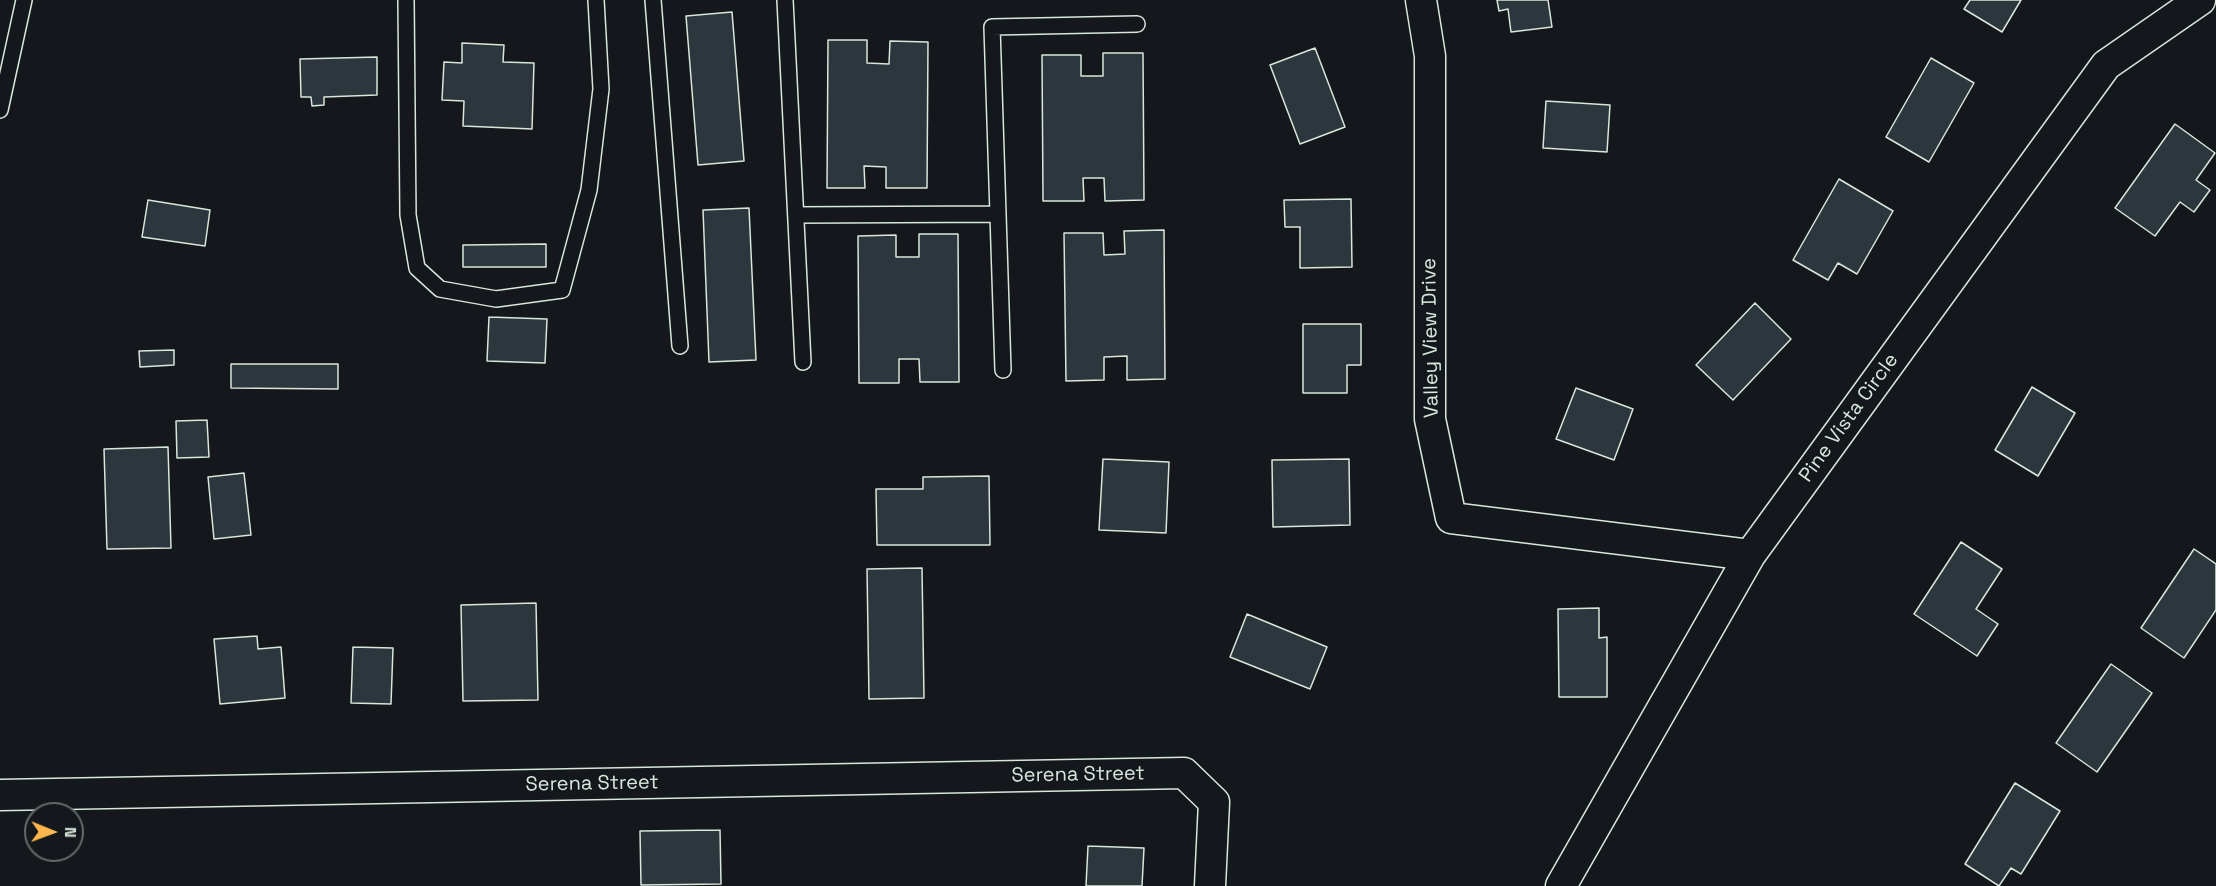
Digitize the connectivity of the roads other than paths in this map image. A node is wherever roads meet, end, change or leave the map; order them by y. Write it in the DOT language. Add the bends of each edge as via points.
graph roads {
  1 [pos="24,0"];
  2 [pos="406,0"];
  3 [pos="596,0"];
  4 [pos="653,0"];
  5 [pos="785,0"];
  6 [pos="1421,0"];
  7 [pos="2200,0"];
  8 [pos="1137,24"];
  9 [pos="0,110"];
  10 [pos="998,214"];
  11 [pos="796,215"];
  12 [pos="680,346"];
  13 [pos="803,362"];
  14 [pos="1003,370"];
  15 [pos="1750,555"];
  16 [pos="0,795"];
  17 [pos="1210,886"];
  18 [pos="1561,886"];
  1 -- 9 [label="lane"];
  2 -- 3 [label="lane" via="408,215 417,268 440,289 496,299 562,290 589,190 599,111"];
  4 -- 12 [label="lane"];
  5 -- 11 [label="lane"];
  6 -- 15 [label="street, Valley View Drive" via="1430,57 1430,419 1451,518"];
  7 -- 15 [label="street, Pine Vista Circle" via="2106,64"];
  8 -- 10 [label="lane" via="992,27"];
  10 -- 11 [label="lane"];
  10 -- 14 [label="lane"];
  11 -- 13 [label="lane"];
  15 -- 18 [label="street, Pine Vista Circle"];
  16 -- 17 [label="street, Serena Street" via="1184,773 1214,802"];
}
